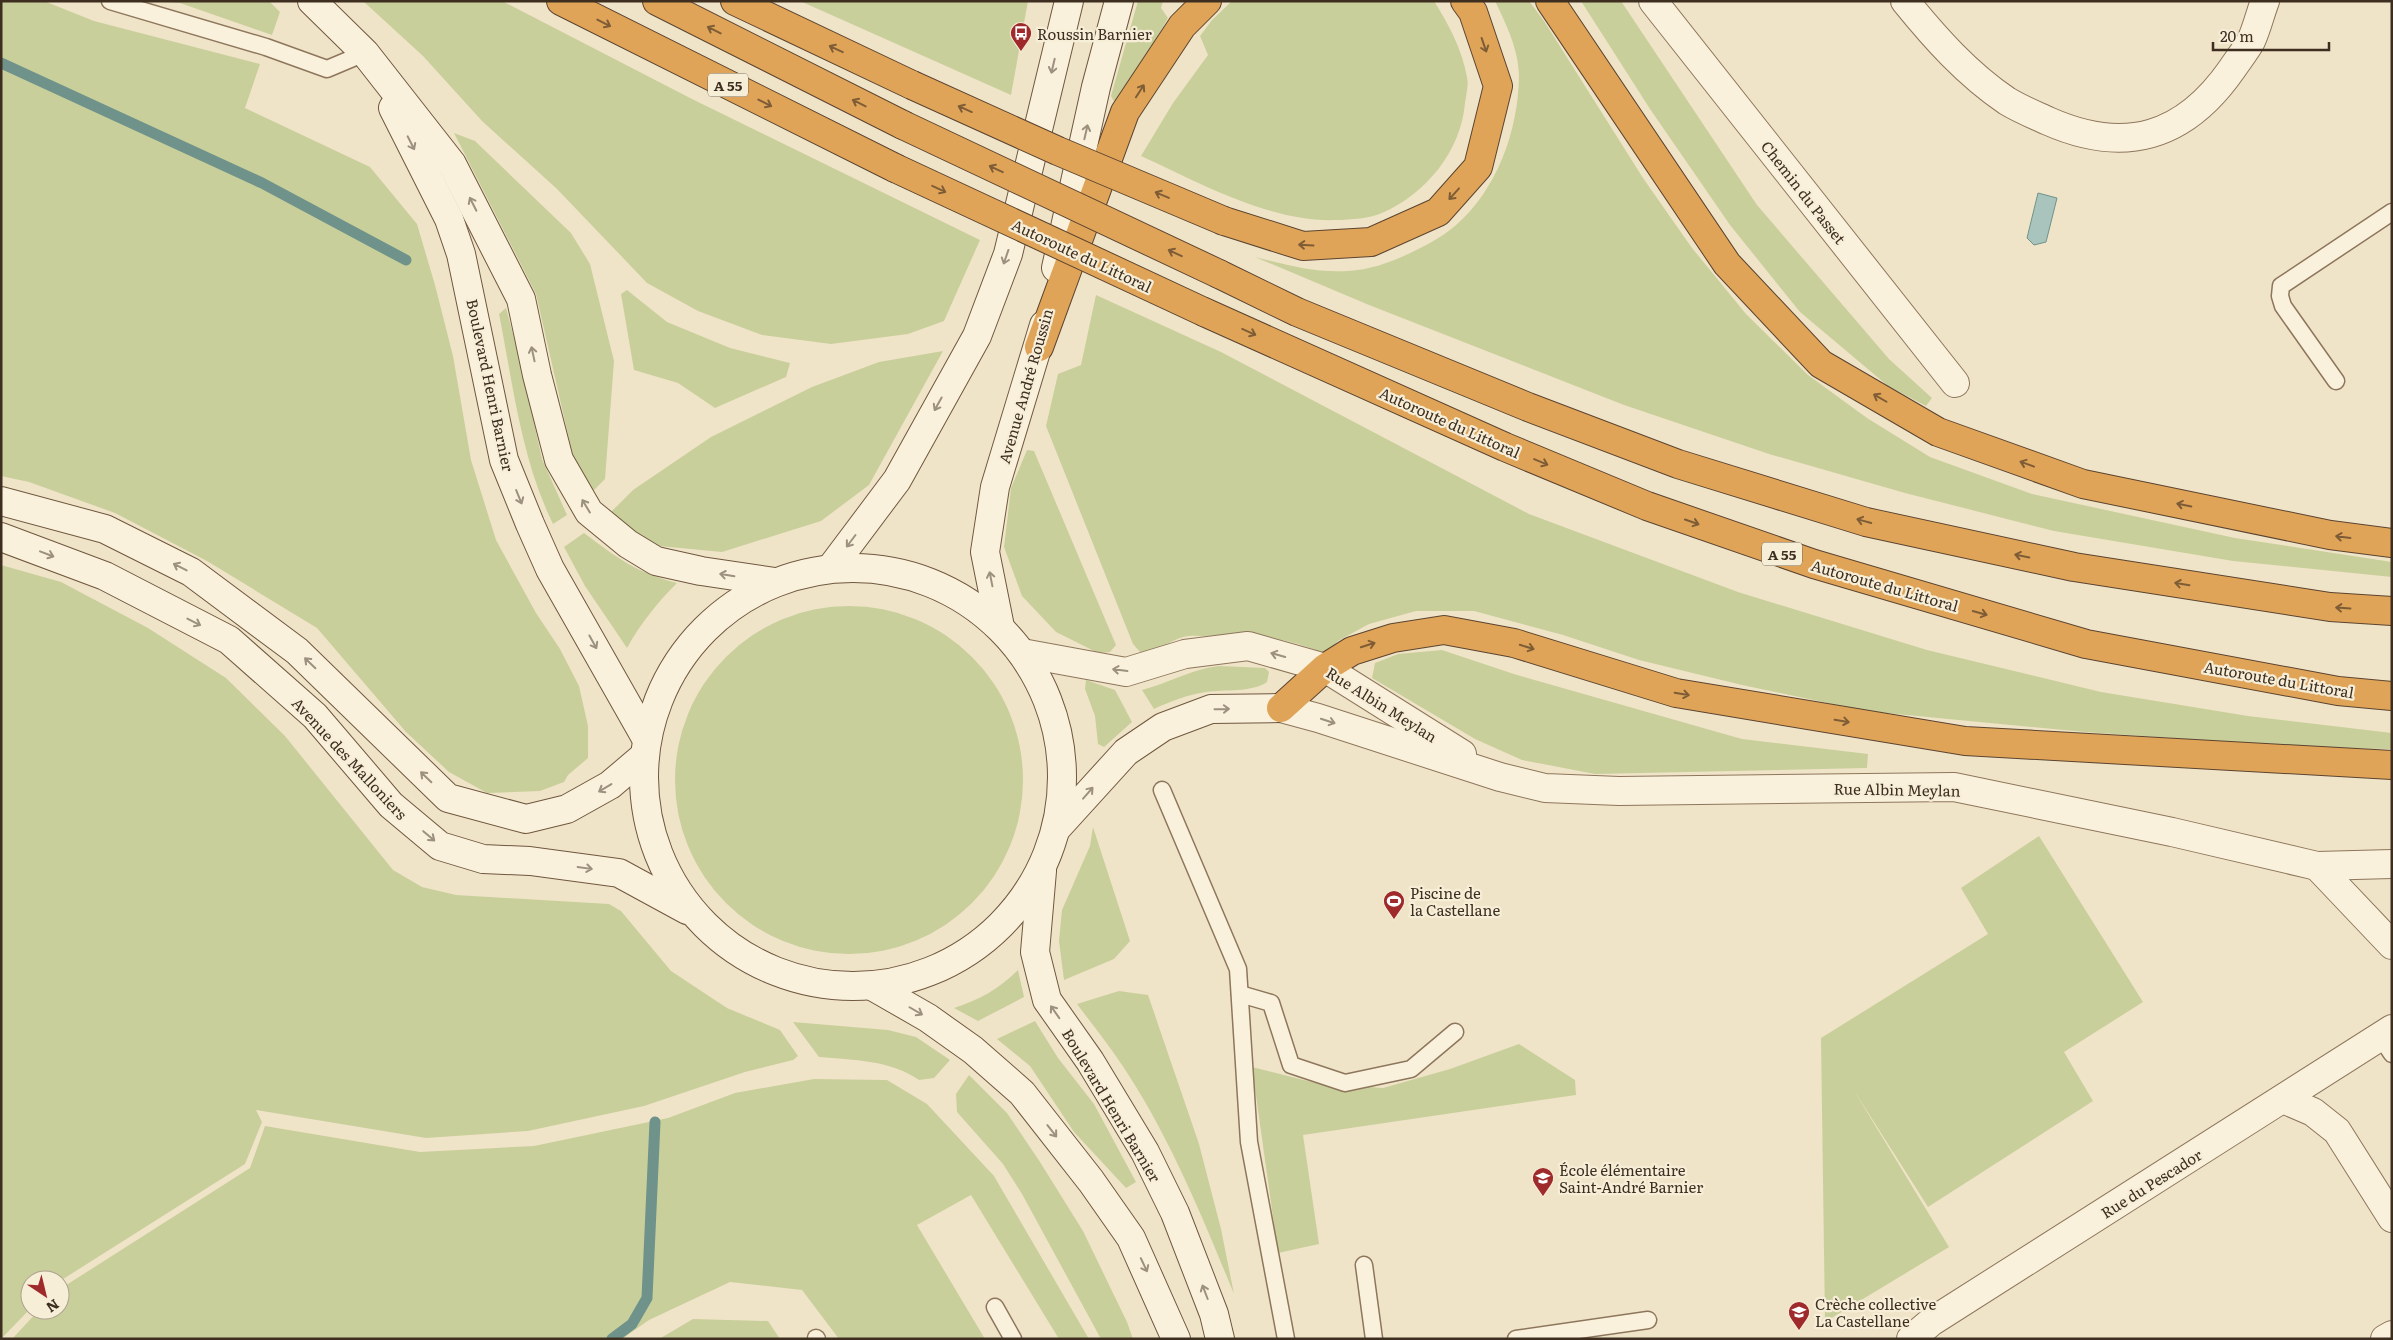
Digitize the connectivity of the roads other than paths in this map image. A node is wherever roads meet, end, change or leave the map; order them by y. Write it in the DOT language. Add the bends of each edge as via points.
graph roads {
  1 [pos="110,1"];
  2 [pos="312,1"];
  3 [pos="561,1"];
  4 [pos="657,1"];
  5 [pos="735,1"];
  6 [pos="1069,1"];
  7 [pos="1119,1"];
  8 [pos="1207,1"];
  9 [pos="1465,1"];
  10 [pos="1550,1"];
  11 [pos="1653,1"];
  12 [pos="1904,1"];
  13 [pos="2265,1"];
  14 [pos="365,53"];
  15 [pos="2392,212"];
  16 [pos="1039,347"];
  17 [pos="2336,381"];
  18 [pos="1955,383"];
  19 [pos="1,501"];
  20 [pos="1,537"];
  21 [pos="2392,543"];
  22 [pos="831,568"];
  23 [pos="775,582"];
  24 [pos="2392,611"];
  25 [pos="1000,627"];
  26 [pos="1022,653"];
  27 [pos="1325,668"];
  28 [pos="2392,696"];
  29 [pos="1281,708"];
  30 [pos="645,748"];
  31 [pos="2392,765"];
  32 [pos="1500,777"];
  33 [pos="1162,790"];
  34 [pos="1056,829"];
  35 [pos="2392,864"];
  36 [pos="2317,866"];
  37 [pos="1042,867"];
  38 [pos="690,912"];
  39 [pos="2392,945"];
  40 [pos="874,987"];
  41 [pos="1240,994"];
  42 [pos="1455,1032"];
  43 [pos="2388,1039"];
  44 [pos="2283,1099"];
  45 [pos="2392,1218"];
  46 [pos="1364,1265"];
  47 [pos="995,1307"];
  48 [pos="1648,1320"];
  49 [pos="2392,1335"];
  50 [pos="1013,1339"];
  51 [pos="1176,1339"];
  52 [pos="1220,1339"];
  53 [pos="1286,1339"];
  54 [pos="1374,1339"];
  55 [pos="1516,1339"];
  56 [pos="1911,1339"];
  57 [pos="2385,1339"];
  1 -- 14 [label="lane" via="266,47 327,69"];
  2 -- 14 [label="main road, Boulevard Henri Barnier"];
  3 -- 28 [label="highway, Autoroute du Littoral / A 55, one-way, bridge" via="895,168 1204,312 1638,503 1814,564 2086,644 2338,691"];
  24 -- 4 [label="highway, one-way, bridge" via="2330,607 2074,567 1866,522 1678,464 1528,408 1298,312 903,124"];
  9 -- 5 [label="highway, one-way, bridge" via="1473,12 1498,86 1478,167 1438,212 1371,242 1303,246 1224,221 1058,151"];
  6 -- 22 [label="main road, one-way" via="1008,254 977,336 897,480"];
  16 -- 7 [label="main road, Avenue André Roussin, one-way" via="1096,87"];
  16 -- 8 [label="highway, one-way" via="1125,112 1182,26"];
  21 -- 10 [label="highway, one-way" via="2330,535 2083,484 1938,432 1821,364 1727,264"];
  11 -- 18 [label="main road, Chemin du Passet"];
  12 -- 13 [label="main road" via="1971,74 2009,102 2072,131 2099,137 2128,138 2172,126 2197,111 2219,87 2251,41"];
  23 -- 14 [label="main road, Boulevard Henri Barnier, one-way" via="656,561 628,544 589,512 559,460 521,299 452,164"];
  14 -- 30 [label="main road, Boulevard Henri Barnier, one-way" via="449,219 461,254 504,460 550,569"];
  15 -- 17 [label="lane" via="2281,286 2283,306"];
  25 -- 16 [label="main road, Avenue André Roussin, one-way" via="985,552 995,487"];
  30 -- 19 [label="main road, one-way" via="610,785 567,809 526,819 448,798 298,651 190,572 105,529"];
  20 -- 38 [label="main road, Avenue des Malloniers, one-way" via="105,576 229,640 315,716 391,805 440,846 483,859 619,872"];
  22 -- 23 [label="main road"];
  22 -- 25 [label="main road" via="892,571 950,591"];
  23 -- 30 [label="main road" via="731,606 693,640 665,683"];
  25 -- 26 [label="main road"];
  27 -- 26 [label="main road, Rue Albin Meylan, one-way" via="1248,646 1185,654 1126,672"];
  26 -- 34 [label="main road" via="1046,693 1059,737 1063,783"];
  27 -- 29 [label="highway"];
  27 -- 31 [label="highway, one-way" via="1352,650 1393,638 1444,630 1514,643 1676,693 1966,741"];
  27 -- 32 [label="main road, Rue Albin Meylan"];
  29 -- 32 [label="main road, Rue Albin Meylan, one-way"];
  34 -- 29 [label="main road, Rue Albin Meylan, one-way" via="1126,752 1163,727 1211,709"];
  30 -- 38 [label="main road" via="645,812 661,865"];
  32 -- 36 [label="main road, Rue Albin Meylan" via="1545,788 1619,791 1954,787"];
  33 -- 41 [label="lane" via="1238,969"];
  34 -- 37 [label="main road"];
  35 -- 36 [label="main road, Rue Albin Meylan"];
  36 -- 39 [label="main road"];
  37 -- 40 [label="main road" via="1014,911 975,947 930,973"];
  52 -- 37 [label="main road, Boulevard Henri Barnier, one-way" via="1214,1314 1174,1213 1145,1152 1090,1061 1047,1000 1035,952"];
  38 -- 40 [label="main road" via="729,947 775,973 826,986"];
  40 -- 51 [label="main road, one-way" via="928,1018 973,1050 1022,1093 1131,1238"];
  41 -- 42 [label="lane" via="1271,1003 1291,1065 1345,1082 1411,1068"];
  41 -- 53 [label="lane" via="1249,1142"];
  43 -- 44 [label="main road, Rue du Pescador"];
  44 -- 45 [label="main road" via="2313,1112 2337,1131"];
  44 -- 56 [label="main road, Rue du Pescador" via="1931,1322"];
  46 -- 54 [label="lane"];
  47 -- 50 [label="lane"];
  48 -- 55 [label="lane"];
  49 -- 57 [label="main road"];
}
